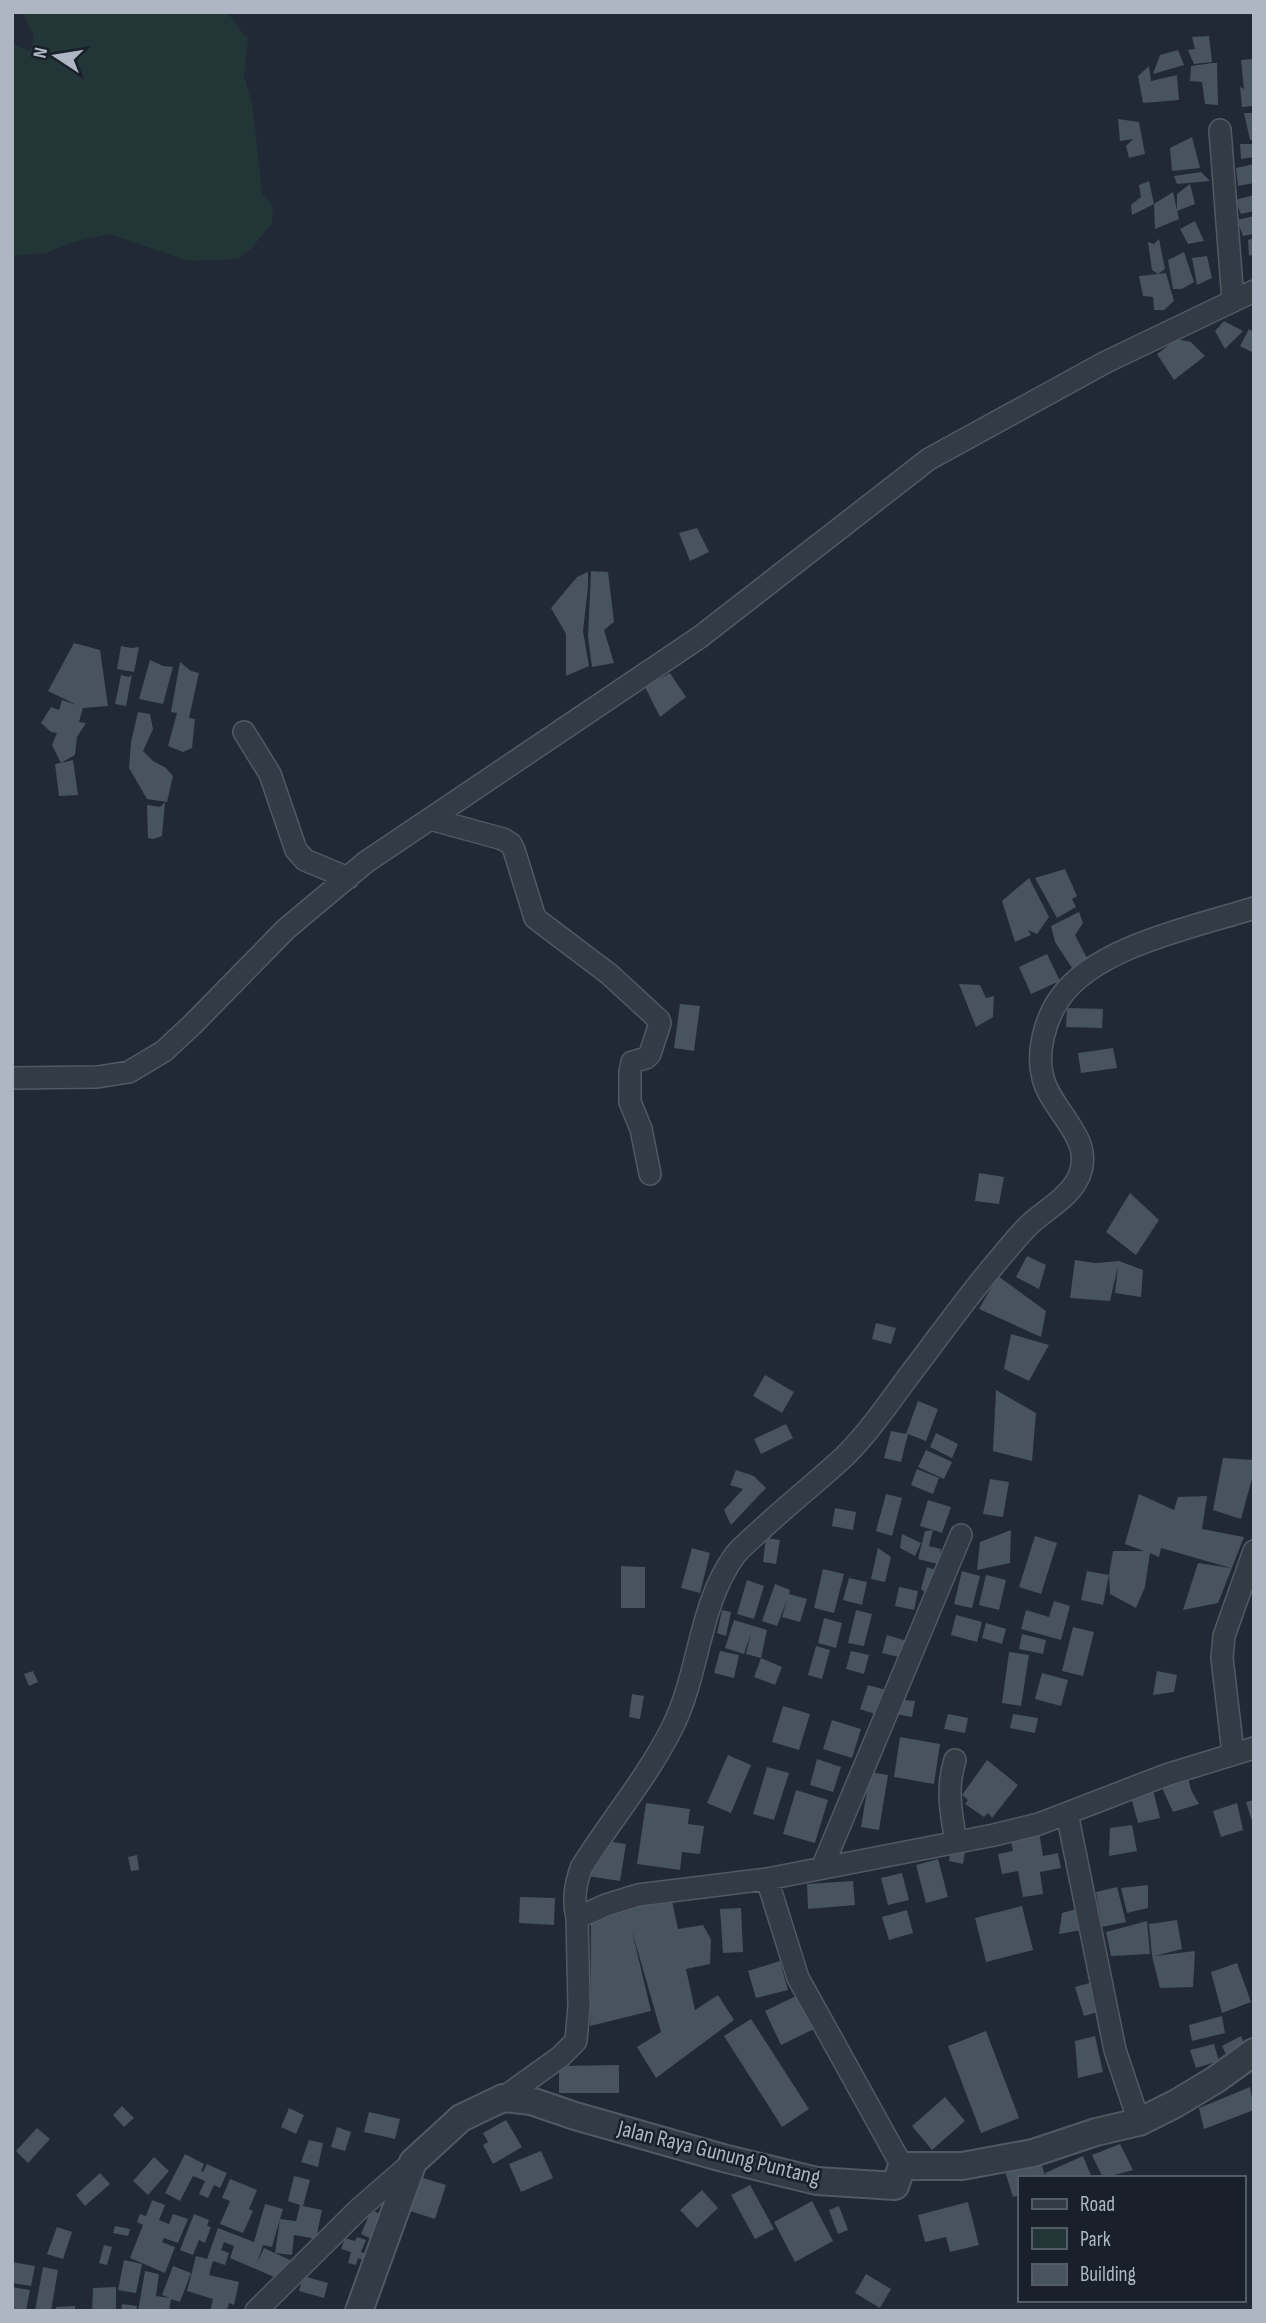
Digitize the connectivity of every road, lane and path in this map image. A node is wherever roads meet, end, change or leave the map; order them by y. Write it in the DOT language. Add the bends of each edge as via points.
graph roads {
  1 [pos="1220,130"];
  2 [pos="1254,291"];
  3 [pos="1233,301"];
  4 [pos="244,732"];
  5 [pos="430,818"];
  6 [pos="348,878"];
  7 [pos="1254,908"];
  8 [pos="12,1078"];
  9 [pos="650,1174"];
  10 [pos="961,1535"];
  11 [pos="1254,1551"];
  12 [pos="1243,1750"];
  13 [pos="954,1760"];
  14 [pos="1067,1813"];
  15 [pos="956,1842"];
  16 [pos="822,1868"];
  17 [pos="767,1879"];
  18 [pos="578,1919"];
  19 [pos="1254,2052"];
  20 [pos="503,2098"];
  21 [pos="1139,2122"];
  22 [pos="413,2162"];
  23 [pos="902,2166"];
  24 [pos="256,2311"];
  25 [pos="359,2311"];
  1 -- 3 [label="street"];
  2 -- 3 [label="street"];
  3 -- 5 [label="street" via="1106,362 929,459 700,637"];
  4 -- 6 [label="street" via="270,774 296,850 305,860"];
  5 -- 6 [label="street"];
  5 -- 9 [label="street" via="511,844 535,918 659,1020 650,1054 632,1062 629,1071 630,1102"];
  6 -- 8 [label="street" via="285,929 164,1051 129,1072"];
  7 -- 18 [label="street" via="1112,955 1082,974 1061,997 1045,1029 1040,1058 1043,1079 1081,1146 1075,1184 1029,1225 992,1268 847,1454 737,1552 715,1588 673,1727 581,1868 574,1903"];
  10 -- 16 [label="street"];
  11 -- 12 [label="street" via="1224,1636 1222,1658"];
  12 -- 14 [label="street"];
  13 -- 15 [label="street" via="949,1793"];
  14 -- 15 [label="street" via="1039,1824"];
  14 -- 21 [label="street" via="1115,2050"];
  15 -- 16 [label="street"];
  16 -- 17 [label="street"];
  17 -- 18 [label="street" via="638,1895"];
  17 -- 23 [label="street" via="798,1978"];
  18 -- 20 [label="street" via="576,2041"];
  19 -- 21 [label="street" via="1216,2080"];
  20 -- 22 [label="street" via="461,2118"];
  20 -- 23 [label="street, Jalan Raya Gunung Puntang" via="531,2101 817,2181 895,2186"];
  21 -- 23 [label="street" via="1033,2153 962,2166"];
  22 -- 24 [label="street"];
  22 -- 25 [label="street"];
}
